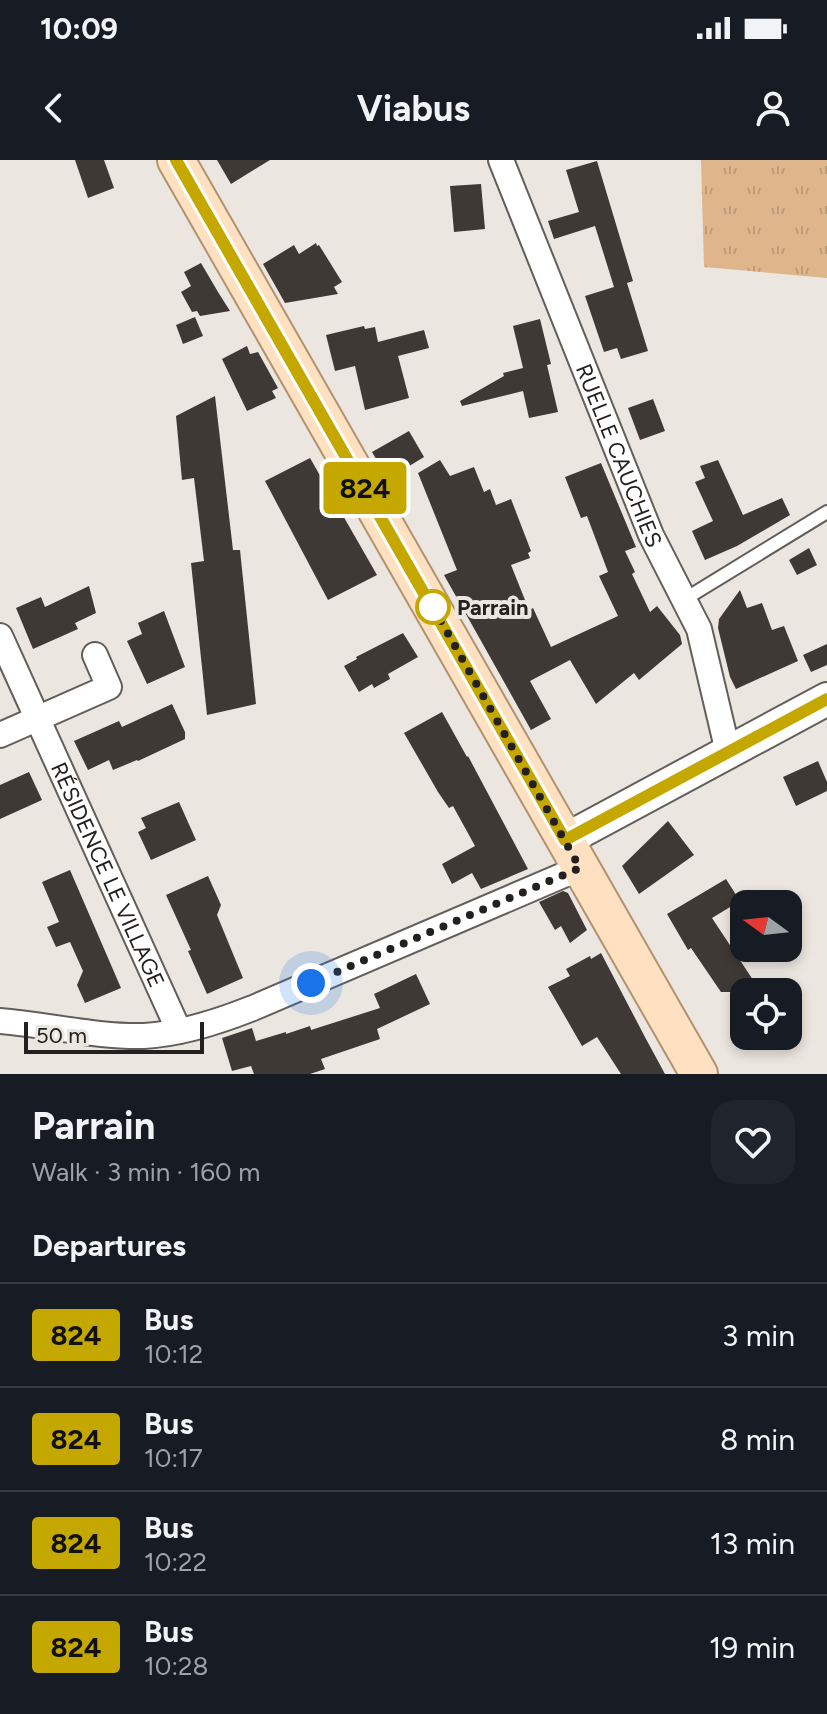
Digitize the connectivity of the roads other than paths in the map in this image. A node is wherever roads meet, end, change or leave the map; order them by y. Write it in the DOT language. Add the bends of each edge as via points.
graph roads {
  1 [pos="176,160"];
  2 [pos="501,160"];
  3 [pos="827,512"];
  4 [pos="685,599"];
  5 [pos="0,636"];
  6 [pos="95,655"];
  7 [pos="827,699"];
  8 [pos="37,718"];
  9 [pos="0,735"];
  10 [pos="728,752"];
  11 [pos="573,854"];
  12 [pos="0,1021"];
  13 [pos="179,1031"];
  14 [pos="699,1074"];
  1 -- 11 [label="main road"];
  2 -- 4 [label="street, RUELLE CAUCHIES" via="651,535"];
  3 -- 4 [label="lane"];
  4 -- 10 [label="street, RUELLE CAUCHIES" via="699,629"];
  5 -- 8 [label="street, RÉSIDENCE LE VILLAGE"];
  6 -- 8 [label="street" via="109,687"];
  7 -- 10 [label="street"];
  8 -- 9 [label="street"];
  8 -- 13 [label="street, RÉSIDENCE LE VILLAGE"];
  10 -- 11 [label="street"];
  11 -- 13 [label="street" via="253,1008"];
  11 -- 14 [label="main road"];
  12 -- 13 [label="street" via="129,1036"];
}
